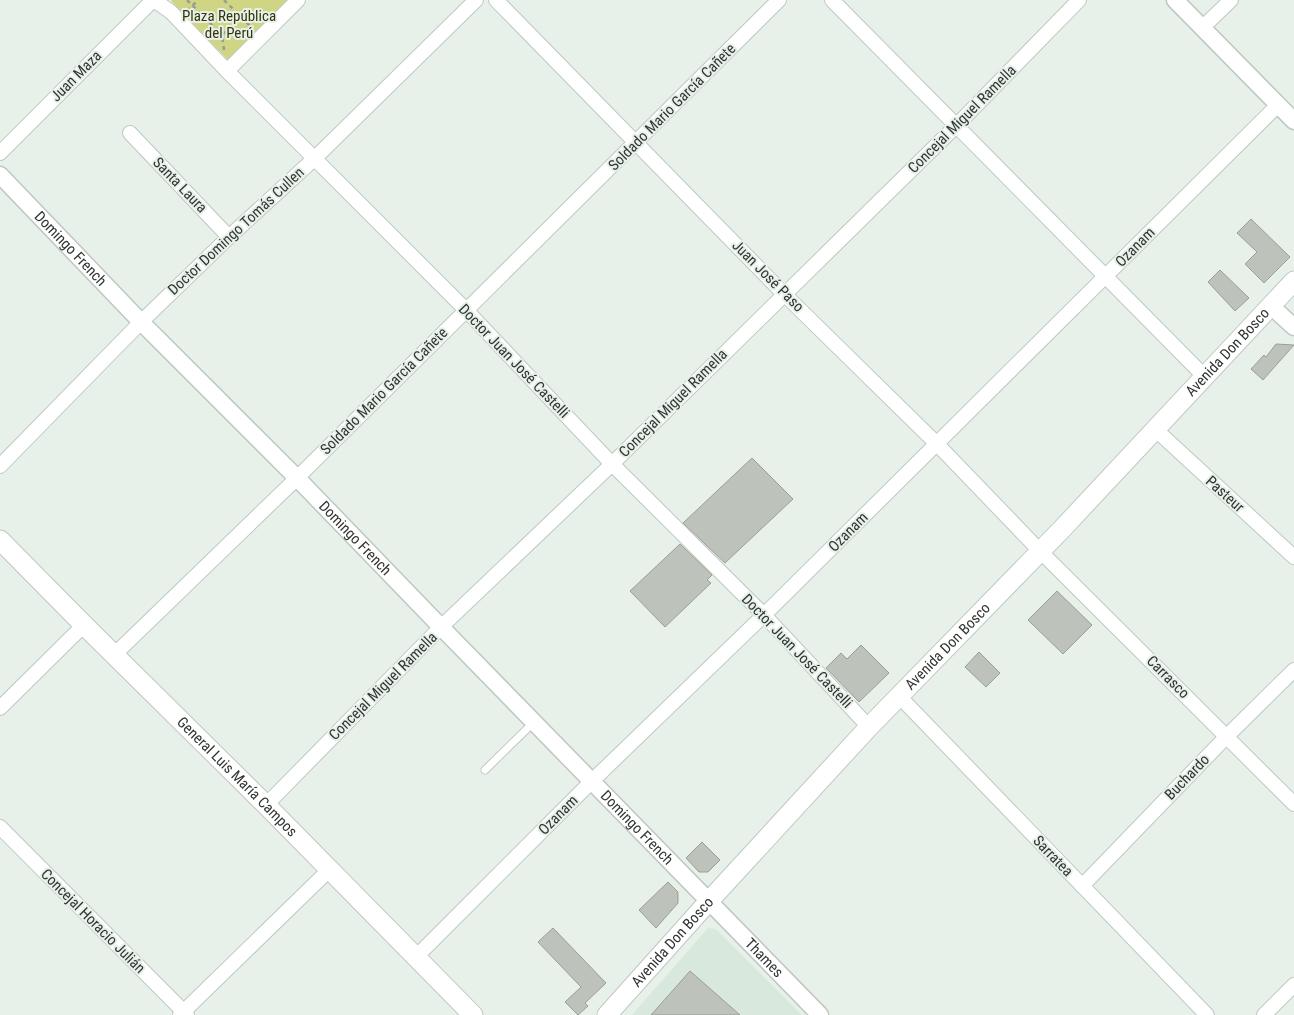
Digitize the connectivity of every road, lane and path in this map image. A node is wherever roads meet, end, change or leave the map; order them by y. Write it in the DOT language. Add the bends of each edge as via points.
graph roads {
  1 [pos="154,0"];
  2 [pos="187,0"];
  3 [pos="224,0"];
  4 [pos="298,0"];
  5 [pos="476,0"];
  6 [pos="496,0"];
  7 [pos="779,0"];
  8 [pos="832,0"];
  9 [pos="1079,0"];
  10 [pos="1175,0"];
  11 [pos="1231,0"];
  12 [pos="241,17"];
  13 [pos="1202,28"];
  14 [pos="222,35"];
  15 [pos="261,37"];
  16 [pos="227,71"];
  17 [pos="1278,105"];
  18 [pos="1294,120"];
  19 [pos="956,125"];
  20 [pos="130,133"];
  21 [pos="636,143"];
  22 [pos="0,153"];
  23 [pos="315,158"];
  24 [pos="0,175"];
  25 [pos="229,237"];
  26 [pos="1105,276"];
  27 [pos="1294,281"];
  28 [pos="784,294"];
  29 [pos="1271,306"];
  30 [pos="466,310"];
  31 [pos="141,322"];
  32 [pos="1294,327"];
  33 [pos="1205,377"];
  34 [pos="1156,430"];
  35 [pos="937,444"];
  36 [pos="612,464"];
  37 [pos="0,466"];
  38 [pos="297,478"];
  39 [pos="0,540"];
  40 [pos="1040,551"];
  41 [pos="1294,557"];
  42 [pos="764,615"];
  43 [pos="84,626"];
  44 [pos="441,627"];
  45 [pos="114,655"];
  46 [pos="1294,670"];
  47 [pos="899,696"];
  48 [pos="0,708"];
  49 [pos="534,722"];
  50 [pos="869,727"];
  51 [pos="1227,736"];
  52 [pos="485,770"];
  53 [pos="592,780"];
  54 [pos="1294,804"];
  55 [pos="266,805"];
  56 [pos="0,827"];
  57 [pos="329,870"];
  58 [pos="1082,886"];
  59 [pos="709,901"];
  60 [pos="416,957"];
  61 [pos="1294,985"];
  62 [pos="183,1014"];
  63 [pos="472,1015"];
  64 [pos="607,1015"];
  65 [pos="820,1015"];
  66 [pos="1207,1015"];
  67 [pos="1264,1015"];
  1 -- 16 [label="street, Doctor Juan José Castelli" via="170,12"];
  1 -- 22 [label="street, Juan Maza"];
  2 -- 14 [label="path"];
  3 -- 12 [label="path"];
  4 -- 15 [label="street"];
  5 -- 23 [label="street, Doctor Domingo Tomás Cullen"];
  6 -- 21 [label="street, Juan José Paso"];
  7 -- 21 [label="street, Soldado Mario García Cañete"];
  8 -- 19 [label="street"];
  9 -- 19 [label="street, Concejal Miguel Ramella"];
  10 -- 13 [label="street"];
  11 -- 13 [label="street"];
  12 -- 14 [label="path"];
  12 -- 15 [label="path"];
  13 -- 17 [label="street"];
  14 -- 16 [label="path"];
  15 -- 16 [label="street"];
  16 -- 23 [label="street, Doctor Juan José Castelli"];
  17 -- 18 [label="street"];
  17 -- 26 [label="street, Ozanam"];
  19 -- 26 [label="street"];
  19 -- 28 [label="street, Concejal Miguel Ramella"];
  20 -- 25 [label="street, Santa Laura"];
  21 -- 28 [label="street, Juan José Paso"];
  21 -- 30 [label="street, Soldado Mario García Cañete"];
  23 -- 25 [label="street, Doctor Domingo Tomás Cullen"];
  23 -- 30 [label="street, Doctor Juan José Castelli"];
  24 -- 31 [label="street, Domingo French"];
  25 -- 31 [label="street, Doctor Domingo Tomás Cullen"];
  26 -- 33 [label="street"];
  26 -- 35 [label="street, Ozanam"];
  27 -- 29 [label="main road, Avenida Don Bosco"];
  28 -- 35 [label="street, Juan José Paso"];
  28 -- 36 [label="street, Concejal Miguel Ramella"];
  29 -- 32 [label="street"];
  29 -- 33 [label="main road, Avenida Don Bosco"];
  30 -- 36 [label="street, Doctor Juan José Castelli"];
  30 -- 38 [label="street, Soldado Mario García Cañete"];
  31 -- 37 [label="street, Doctor Domingo Tomás Cullen"];
  31 -- 38 [label="street, Domingo French"];
  33 -- 34 [label="main road, Avenida Don Bosco"];
  34 -- 40 [label="main road, Avenida Don Bosco"];
  34 -- 41 [label="street, Pasteur"];
  35 -- 40 [label="street, Juan José Paso"];
  35 -- 42 [label="street, Ozanam"];
  36 -- 42 [label="street, Doctor Juan José Castelli"];
  36 -- 44 [label="street, Concejal Miguel Ramella"];
  38 -- 44 [label="street, Domingo French"];
  38 -- 45 [label="street, Soldado Mario García Cañete"];
  39 -- 43 [label="main road, General Luis María Campos"];
  40 -- 47 [label="main road, Avenida Don Bosco"];
  40 -- 51 [label="street, Carrasco"];
  42 -- 50 [label="street, Doctor Juan José Castelli"];
  42 -- 53 [label="street, Ozanam"];
  43 -- 45 [label="main road, General Luis María Campos"];
  43 -- 48 [label="street"];
  44 -- 49 [label="street, Domingo French"];
  44 -- 55 [label="street, Concejal Miguel Ramella"];
  45 -- 55 [label="main road, General Luis María Campos"];
  46 -- 51 [label="street, Buchardo"];
  47 -- 50 [label="main road, Avenida Don Bosco"];
  47 -- 58 [label="street, Sarratea"];
  49 -- 52 [label="lane"];
  49 -- 53 [label="street, Domingo French"];
  50 -- 59 [label="main road, Avenida Don Bosco"];
  51 -- 54 [label="street, Carrasco"];
  51 -- 58 [label="street, Buchardo"];
  53 -- 59 [label="street, Domingo French"];
  53 -- 60 [label="street, Ozanam"];
  55 -- 57 [label="main road, General Luis María Campos"];
  56 -- 62 [label="street, Concejal Horacio Julián"];
  57 -- 60 [label="main road, General Luis María Campos"];
  57 -- 62 [label="street"];
  58 -- 66 [label="street, Sarratea"];
  59 -- 64 [label="main road, Avenida Don Bosco"];
  59 -- 65 [label="street, Thames"];
  60 -- 63 [label="main road, General Luis María Campos"];
  61 -- 67 [label="street"];
}
